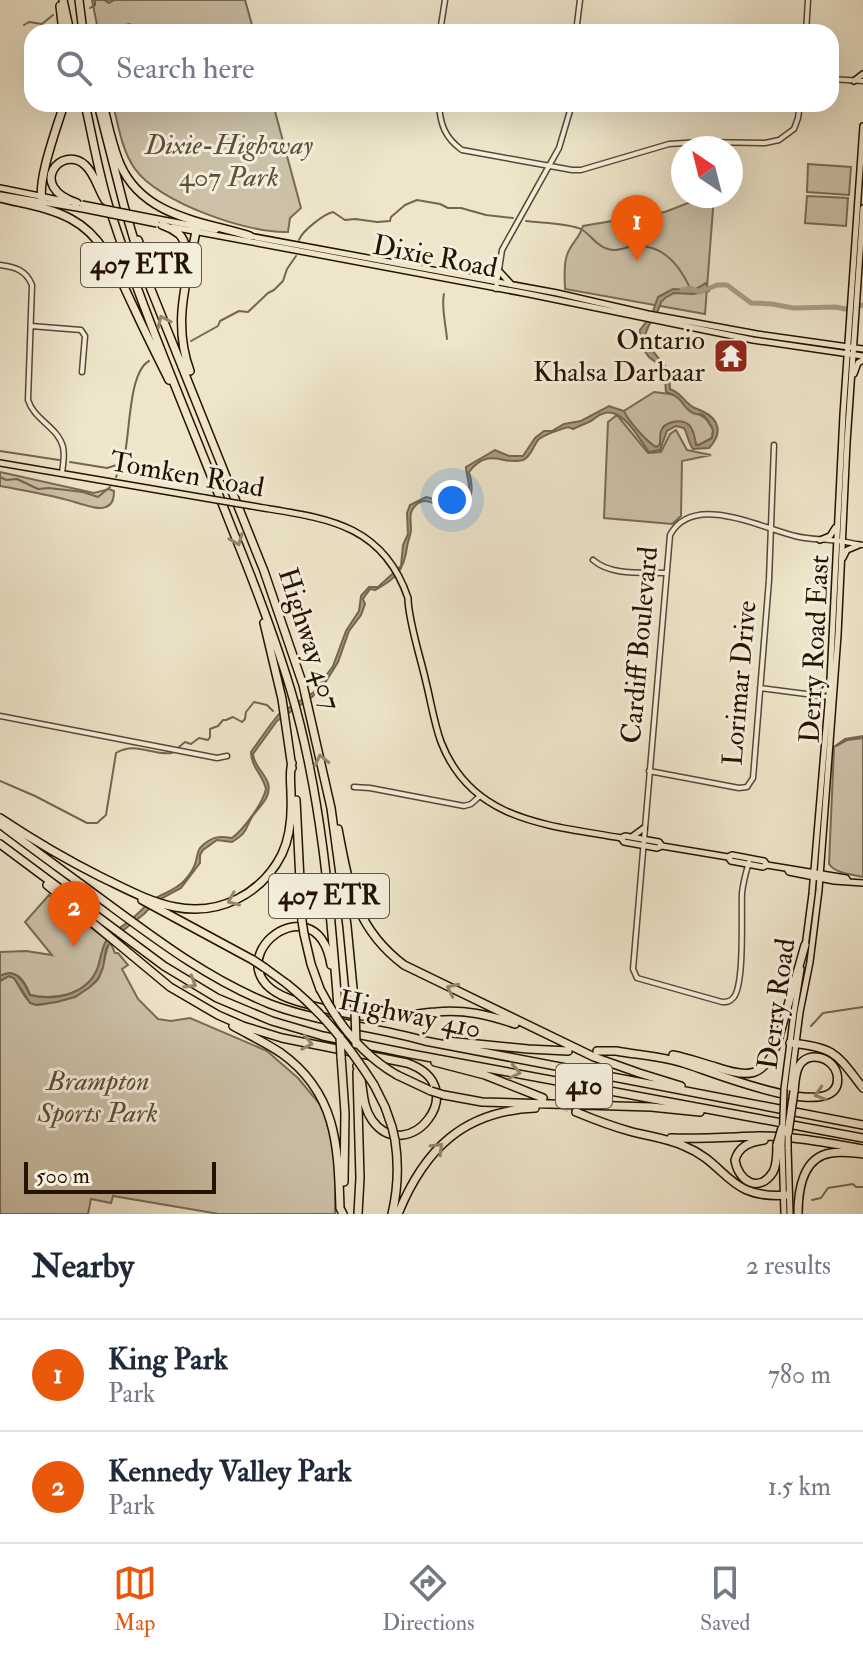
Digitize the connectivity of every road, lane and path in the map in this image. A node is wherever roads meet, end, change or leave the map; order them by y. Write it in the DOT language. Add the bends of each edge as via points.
graph roads {
  1 [pos="62,0"];
  2 [pos="79,0"];
  3 [pos="445,0"];
  4 [pos="580,0"];
  5 [pos="808,0"];
  6 [pos="62,24"];
  7 [pos="68,24"];
  8 [pos="82,24"];
  9 [pos="441,24"];
  10 [pos="577,24"];
  11 [pos="806,24"];
  12 [pos="863,74"];
  13 [pos="839,80"];
  14 [pos="854,81"];
  15 [pos="863,81"];
  16 [pos="62,112"];
  17 [pos="87,112"];
  18 [pos="103,112"];
  19 [pos="103,112"];
  20 [pos="440,112"];
  21 [pos="570,112"];
  22 [pos="799,112"];
  23 [pos="863,126"];
  24 [pos="549,167"];
  25 [pos="0,188"];
  26 [pos="0,196"];
  27 [pos="41,200"];
  28 [pos="109,205"];
  29 [pos="80,206"];
  30 [pos="124,206"];
  31 [pos="861,207"];
  32 [pos="159,222"];
  33 [pos="194,229"];
  34 [pos="250,236"];
  35 [pos="0,265"];
  36 [pos="499,271"];
  37 [pos="511,285"];
  38 [pos="497,286"];
  39 [pos="647,316"];
  40 [pos="660,319"];
  41 [pos="31,326"];
  42 [pos="851,330"];
  43 [pos="832,344"];
  44 [pos="863,348"];
  45 [pos="850,350"];
  46 [pos="832,352"];
  47 [pos="863,358"];
  48 [pos="846,369"];
  49 [pos="82,372"];
  50 [pos="851,379"];
  51 [pos="187,416"];
  52 [pos="204,419"];
  53 [pos="774,445"];
  54 [pos="0,463"];
  55 [pos="62,473"];
  56 [pos="837,523"];
  57 [pos="770,529"];
  58 [pos="820,540"];
  59 [pos="839,541"];
  60 [pos="861,545"];
  61 [pos="593,560"];
  62 [pos="840,563"];
  63 [pos="666,573"];
  64 [pos="263,605"];
  65 [pos="830,680"];
  66 [pos="760,688"];
  67 [pos="817,695"];
  68 [pos="831,697"];
  69 [pos="0,716"];
  70 [pos="227,756"];
  71 [pos="292,763"];
  72 [pos="649,771"];
  73 [pos="354,787"];
  74 [pos="480,796"];
  75 [pos="331,808"];
  76 [pos="0,821"];
  77 [pos="644,828"];
  78 [pos="632,837"];
  79 [pos="621,838"];
  80 [pos="643,842"];
  81 [pos="0,844"];
  82 [pos="815,858"];
  83 [pos="749,861"];
  84 [pos="822,863"];
  85 [pos="801,872"];
  86 [pos="817,875"];
  87 [pos="832,878"];
  88 [pos="863,883"];
  89 [pos="819,890"];
  90 [pos="812,894"];
  91 [pos="162,907"];
  92 [pos="809,925"];
  93 [pos="108,930"];
  94 [pos="805,945"];
  95 [pos="337,988"];
  96 [pos="183,996"];
  97 [pos="547,1035"];
  98 [pos="411,1037"];
  99 [pos="793,1043"];
  100 [pos="568,1051"];
  101 [pos="597,1051"];
  102 [pos="616,1051"];
  103 [pos="411,1054"];
  104 [pos="357,1062"];
  105 [pos="863,1088"];
  106 [pos="790,1090"];
  107 [pos="722,1097"];
  108 [pos="543,1098"];
  109 [pos="574,1108"];
  110 [pos="758,1119"];
  111 [pos="863,1125"];
  112 [pos="657,1138"];
  113 [pos="863,1138"];
  114 [pos="797,1139"];
  115 [pos="782,1146"];
  116 [pos="863,1152"];
  117 [pos="785,1195"];
  118 [pos="343,1214"];
  119 [pos="358,1214"];
  120 [pos="395,1214"];
  121 [pos="787,1214"];
  122 [pos="798,1214"];
  1 -- 6 [label="highway"];
  1 -- 7 [label="highway"];
  2 -- 8 [label="highway"];
  3 -- 9 [label="street"];
  4 -- 10 [label="street"];
  5 -- 11 [label="street"];
  12 -- 14 [label="main road"];
  13 -- 14 [label="street"];
  14 -- 15 [label="street"];
  16 -- 27 [label="highway"];
  17 -- 28 [label="highway, Highway 407 / 407 ETR"];
  18 -- 30 [label="highway, Highway 407 / 407 ETR"];
  19 -- 34 [label="highway" via="119,162 141,193 174,215"];
  20 -- 24 [label="street" via="445,133 462,150"];
  21 -- 24 [label="street"];
  22 -- 24 [label="street" via="794,129 779,140 683,142 581,170"];
  23 -- 31 [label="main road, Derry Road East"];
  24 -- 36 [label="street" via="509,235"];
  25 -- 27 [label="main road, Dixie Road"];
  26 -- 27 [label="main road, Dixie Road"];
  26 -- 51 [label="highway" via="70,218 97,240"];
  27 -- 29 [label="main road, Dixie Road"];
  28 -- 29 [label="highway" via="87,167 67,159 53,170 52,185 61,197"];
  28 -- 51 [label="highway, Highway 407 / 407 ETR"];
  29 -- 32 [label="main road, Dixie Road, bridge"];
  30 -- 32 [label="highway" via="148,260 157,268 170,268 183,258 185,245 177,232"];
  52 -- 30 [label="highway, Highway 407 / 407 ETR, one-way" via="154,300"];
  31 -- 42 [label="main road, Derry Road East"];
  32 -- 33 [label="main road, Dixie Road"];
  33 -- 34 [label="main road, Dixie Road"];
  33 -- 38 [label="main road, Dixie Road"];
  33 -- 52 [label="highway" via="181,339"];
  34 -- 38 [label="main road, Dixie Road"];
  35 -- 41 [label="street" via="19,269 29,278"];
  36 -- 37 [label="main road"];
  36 -- 38 [label="street"];
  37 -- 38 [label="main road, Dixie Road"];
  37 -- 39 [label="main road, Dixie Road"];
  38 -- 39 [label="main road, Dixie Road"];
  39 -- 40 [label="main road, Dixie Road"];
  40 -- 43 [label="main road, Dixie Road"];
  40 -- 46 [label="main road, Dixie Road"];
  41 -- 49 [label="street" via="83,332"];
  41 -- 55 [label="street" via="28,400 61,442"];
  42 -- 43 [label="main road"];
  42 -- 44 [label="main road"];
  42 -- 45 [label="main road, Derry Road East"];
  43 -- 45 [label="main road, Dixie Road"];
  44 -- 45 [label="main road, Dixie Road"];
  45 -- 46 [label="main road, Dixie Road"];
  45 -- 47 [label="main road, Dixie Road"];
  45 -- 48 [label="main road, Derry Road East"];
  45 -- 50 [label="main road, Derry Road East"];
  46 -- 48 [label="main road"];
  47 -- 50 [label="main road"];
  48 -- 56 [label="main road, Derry Road East"];
  50 -- 59 [label="main road, Derry Road East"];
  51 -- 64 [label="highway, Highway 407 / 407 ETR, one-way"];
  75 -- 52 [label="highway, Highway 407 / 407 ETR, one-way" via="303,685"];
  53 -- 57 [label="street, Lorimar Drive"];
  54 -- 55 [label="main road, Tomken Road"];
  55 -- 74 [label="main road, Tomken Road, bridge" via="329,520 363,537 400,580 441,742"];
  56 -- 58 [label="main road" via="830,536"];
  56 -- 59 [label="main road, Derry Road East"];
  57 -- 58 [label="street, Cardiff Boulevard"];
  57 -- 63 [label="street, Cardiff Boulevard" via="729,516 688,517 670,535"];
  57 -- 66 [label="street, Lorimar Drive"];
  58 -- 59 [label="street, Cardiff Boulevard"];
  59 -- 60 [label="street, Cardiff Boulevard"];
  59 -- 62 [label="main road, Derry Road East"];
  59 -- 65 [label="main road, Derry Road East"];
  60 -- 62 [label="main road" via="847,550"];
  61 -- 63 [label="street" via="624,571"];
  62 -- 68 [label="main road, Derry Road East"];
  63 -- 72 [label="street, Cardiff Boulevard"];
  64 -- 71 [label="highway"];
  64 -- 95 [label="highway, Highway 407 / 407 ETR" via="292,693 313,786"];
  65 -- 67 [label="main road"];
  65 -- 68 [label="main road, Derry Road East"];
  66 -- 67 [label="street"];
  66 -- 72 [label="street, Lorimar Drive" via="750,784 739,788"];
  67 -- 68 [label="street"];
  68 -- 82 [label="main road, Derry Road East"];
  68 -- 84 [label="main road, Derry Road East"];
  69 -- 70 [label="street"];
  71 -- 91 [label="highway, one-way" via="288,838 264,880 217,907"];
  71 -- 109 [label="highway, bridge" via="304,934 320,989 349,1035 397,1075 431,1091 482,1102"];
  72 -- 77 [label="street, Cardiff Boulevard"];
  73 -- 74 [label="street" via="464,806"];
  74 -- 79 [label="main road, Tomken Road" via="515,817"];
  97 -- 75 [label="highway, one-way" via="413,971 388,952 355,903"];
  75 -- 104 [label="highway, Highway 407 / 407 ETR, bridge"];
  76 -- 91 [label="highway"];
  76 -- 98 [label="highway, Highway 410 / 410" via="139,928 247,994 315,1018"];
  77 -- 78 [label="main road"];
  77 -- 80 [label="street, Cardiff Boulevard"];
  78 -- 79 [label="main road, Tomken Road"];
  78 -- 80 [label="main road, Tomken Road"];
  79 -- 80 [label="main road, Tomken Road"];
  80 -- 83 [label="main road, Tomken Road"];
  80 -- 83 [label="street, Cardiff Boulevard" via="634,974 722,1002 734,998 737,990"];
  81 -- 93 [label="highway"];
  82 -- 85 [label="main road"];
  82 -- 86 [label="main road, Derry Road East"];
  83 -- 85 [label="main road, Tomken Road"];
  84 -- 86 [label="main road, Derry Road East"];
  84 -- 87 [label="main road"];
  85 -- 86 [label="main road, Tomken Road"];
  85 -- 90 [label="main road"];
  86 -- 87 [label="main road, Tomken Road"];
  86 -- 89 [label="main road, Derry Road East"];
  86 -- 90 [label="main road, Derry Road East"];
  87 -- 88 [label="main road, Tomken Road"];
  87 -- 89 [label="main road"];
  89 -- 99 [label="main road, Derry Road East"];
  90 -- 92 [label="main road, Derry Road East"];
  91 -- 120 [label="highway, bridge" via="265,968 338,1033 374,1085 392,1127 399,1161"];
  92 -- 94 [label="main road, Derry Road"];
  93 -- 96 [label="highway"];
  93 -- 103 [label="highway, Highway 410 / 410, one-way" via="190,983 244,1010 310,1033"];
  94 -- 99 [label="main road, Derry Road"];
  94 -- 102 [label="highway" via="777,1044 759,1071 735,1074 665,1054"];
  95 -- 97 [label="highway" via="328,952 312,932 289,927 264,944 259,959 262,979 277,994 300,1002 382,1017 469,1012"];
  95 -- 118 [label="highway, Highway 407 / 407 ETR, bridge" via="345,1113"];
  96 -- 104 [label="highway, one-way" via="262,1032 417,1067 436,1094 430,1120 406,1134 377,1126 366,1108"];
  96 -- 118 [label="highway" via="281,1053 312,1083 334,1131"];
  97 -- 107 [label="highway" via="616,1066"];
  98 -- 100 [label="highway"];
  98 -- 107 [label="highway, Highway 410 / 410"];
  99 -- 105 [label="highway" via="837,1056"];
  99 -- 106 [label="main road, Derry Road East"];
  101 -- 102 [label="highway"];
  106 -- 102 [label="highway, one-way" via="804,1060 819,1057 834,1067 833,1090 810,1098 765,1090 663,1058"];
  103 -- 108 [label="highway"];
  103 -- 110 [label="highway, Highway 410 / 410, one-way"];
  104 -- 119 [label="highway, Highway 407 / 407 ETR"];
  106 -- 115 [label="highway, bridge"];
  107 -- 111 [label="highway, Highway 410 / 410"];
  109 -- 110 [label="highway" via="651,1107"];
  109 -- 112 [label="highway"];
  120 -- 109 [label="highway, one-way" via="438,1147 475,1121 515,1109"];
  110 -- 113 [label="highway, Highway 410 / 410"];
  112 -- 114 [label="highway"];
  112 -- 117 [label="highway" via="689,1148 746,1190"];
  114 -- 115 [label="highway" via="759,1141 741,1148 735,1160 739,1175 752,1183 766,1179"];
  114 -- 116 [label="highway"];
  115 -- 117 [label="main road"];
  116 -- 122 [label="highway" via="833,1152 815,1160 803,1178"];
  117 -- 121 [label="main road"];
}
